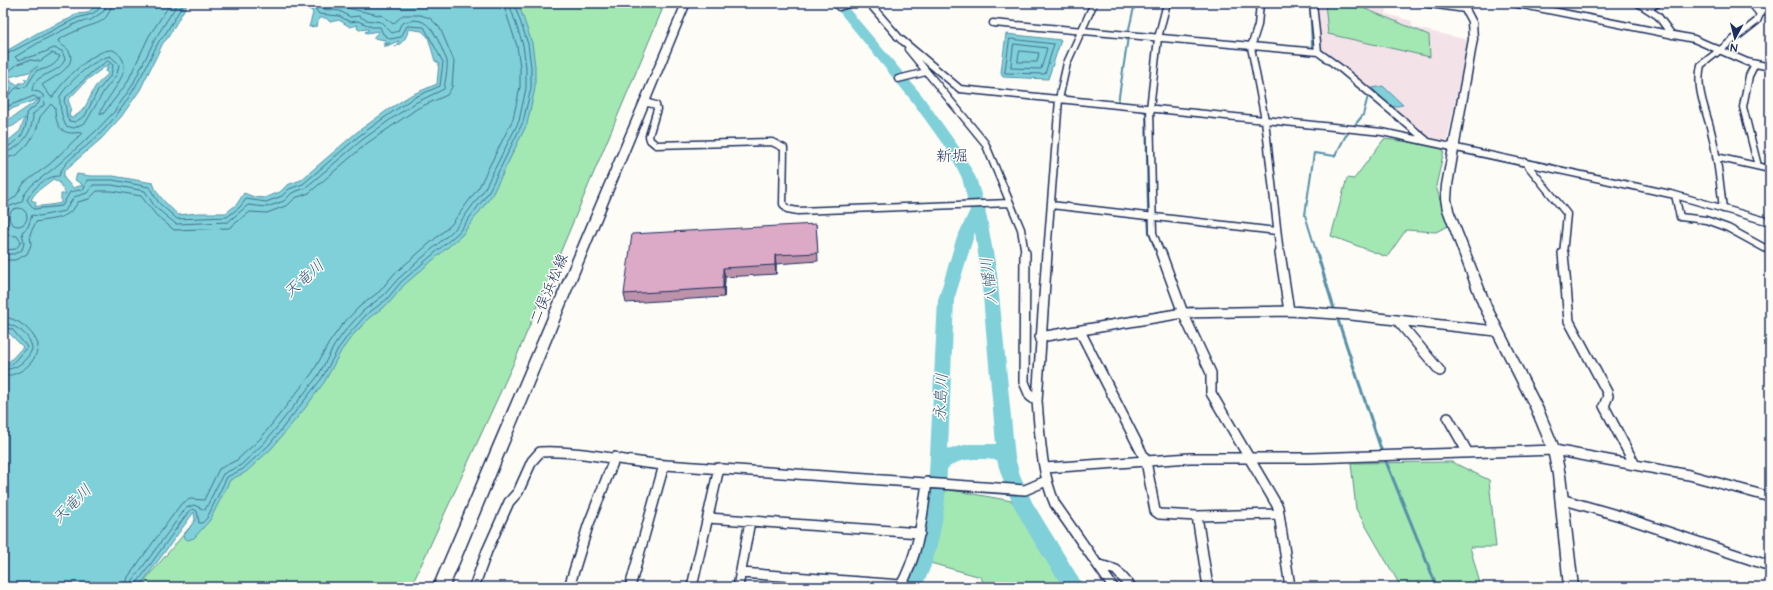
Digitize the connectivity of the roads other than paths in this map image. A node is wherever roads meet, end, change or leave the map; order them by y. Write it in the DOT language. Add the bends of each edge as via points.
graph roads {
  1 [pos="686,3"];
  2 [pos="851,3"];
  3 [pos="869,3"];
  4 [pos="1094,3"];
  5 [pos="1167,3"];
  6 [pos="1260,3"];
  7 [pos="1313,3"];
  8 [pos="1423,3"];
  9 [pos="1513,3"];
  10 [pos="1560,3"];
  11 [pos="1638,3"];
  12 [pos="1658,3"];
  13 [pos="1751,3"];
  14 [pos="1464,6"];
  15 [pos="839,7"];
  16 [pos="1649,8"];
  17 [pos="1758,10"];
  18 [pos="1559,12"];
  19 [pos="1770,12"];
  20 [pos="993,23"];
  21 [pos="1080,31"];
  22 [pos="1672,35"];
  23 [pos="897,36"];
  24 [pos="1158,38"];
  25 [pos="1250,47"];
  26 [pos="1719,50"];
  27 [pos="1318,52"];
  28 [pos="1755,64"];
  29 [pos="1770,67"];
  30 [pos="926,72"];
  31 [pos="898,79"];
  32 [pos="1059,99"];
  33 [pos="644,102"];
  34 [pos="1150,109"];
  35 [pos="1265,120"];
  36 [pos="1428,141"];
  37 [pos="1453,146"];
  38 [pos="1716,157"];
  39 [pos="1525,162"];
  40 [pos="1758,166"];
  41 [pos="1770,169"];
  42 [pos="1675,195"];
  43 [pos="1010,203"];
  44 [pos="1051,205"];
  45 [pos="1723,208"];
  46 [pos="1152,217"];
  47 [pos="1770,222"];
  48 [pos="1277,231"];
  49 [pos="1770,251"];
  50 [pos="1289,311"];
  51 [pos="1183,313"];
  52 [pos="1398,321"];
  53 [pos="1080,331"];
  54 [pos="1496,331"];
  55 [pos="1040,337"];
  56 [pos="1440,372"];
  57 [pos="1037,401"];
  58 [pos="1448,418"];
  59 [pos="1554,450"];
  60 [pos="1468,453"];
  61 [pos="615,457"];
  62 [pos="1247,457"];
  63 [pos="1146,461"];
  64 [pos="664,465"];
  65 [pos="1636,465"];
  66 [pos="718,468"];
  67 [pos="1045,468"];
  68 [pos="1046,481"];
  69 [pos="928,482"];
  70 [pos="1770,497"];
  71 [pos="1561,499"];
  72 [pos="1278,514"];
  73 [pos="1197,516"];
  74 [pos="708,518"];
  75 [pos="750,521"];
  76 [pos="920,533"];
  77 [pos="1097,564"];
  78 [pos="1770,566"];
  79 [pos="741,573"];
  80 [pos="900,586"];
  81 [pos="441,587"];
  82 [pos="474,587"];
  83 [pos="569,587"];
  84 [pos="630,587"];
  85 [pos="692,587"];
  86 [pos="738,587"];
  87 [pos="1113,587"];
  88 [pos="1131,587"];
  89 [pos="1208,587"];
  90 [pos="1290,587"];
  91 [pos="1571,587"];
  1 -- 33 [label="main road, 二俣浜松線"];
  2 -- 15 [label="street"];
  3 -- 23 [label="street"];
  4 -- 21 [label="street"];
  5 -- 24 [label="street"];
  6 -- 25 [label="street" via="1258,25"];
  7 -- 27 [label="street"];
  8 -- 14 [label="street"];
  9 -- 18 [label="street"];
  10 -- 18 [label="street"];
  11 -- 16 [label="street"];
  12 -- 16 [label="street"];
  13 -- 17 [label="street"];
  14 -- 37 [label="street" via="1472,22 1473,39"];
  16 -- 22 [label="street" via="1664,20"];
  17 -- 19 [label="street"];
  17 -- 26 [label="street" via="1760,14 1757,21"];
  18 -- 22 [label="street"];
  20 -- 21 [label="street"];
  21 -- 24 [label="street"];
  21 -- 32 [label="street" via="1067,63"];
  22 -- 26 [label="street" via="1694,39"];
  23 -- 30 [label="street"];
  23 -- 32 [label="street" via="960,89"];
  24 -- 25 [label="street"];
  24 -- 34 [label="street"];
  25 -- 27 [label="street"];
  25 -- 35 [label="street"];
  26 -- 28 [label="street"];
  26 -- 38 [label="street" via="1701,65 1698,72"];
  27 -- 36 [label="street"];
  28 -- 29 [label="street"];
  28 -- 40 [label="street" via="1749,76 1743,107"];
  30 -- 31 [label="street"];
  30 -- 43 [label="street" via="985,143"];
  32 -- 34 [label="street"];
  32 -- 44 [label="street"];
  33 -- 43 [label="street" via="656,105 649,136 656,145 772,142 780,144 784,148 783,204 787,209 798,211"];
  33 -- 81 [label="main road, 二俣浜松線"];
  34 -- 35 [label="street"];
  34 -- 46 [label="street"];
  35 -- 36 [label="street" via="1351,128"];
  35 -- 48 [label="street"];
  36 -- 37 [label="street"];
  37 -- 39 [label="street"];
  37 -- 54 [label="street" via="1447,185 1448,210"];
  38 -- 40 [label="street"];
  38 -- 45 [label="street"];
  39 -- 42 [label="street"];
  39 -- 65 [label="street" via="1567,214 1562,248 1569,321 1607,392 1604,406"];
  40 -- 41 [label="street"];
  42 -- 45 [label="street"];
  42 -- 49 [label="street" via="1680,217 1706,220 1728,228"];
  43 -- 57 [label="street" via="1021,230 1025,250 1024,382 1030,396"];
  44 -- 46 [label="street"];
  44 -- 55 [label="street"];
  45 -- 47 [label="street"];
  46 -- 48 [label="street"];
  46 -- 51 [label="street" via="1156,246"];
  48 -- 50 [label="street"];
  50 -- 51 [label="street"];
  50 -- 52 [label="street"];
  51 -- 53 [label="street"];
  51 -- 62 [label="street" via="1211,373 1211,394"];
  52 -- 54 [label="street"];
  52 -- 56 [label="street"];
  53 -- 55 [label="street"];
  53 -- 63 [label="street"];
  54 -- 59 [label="street"];
  55 -- 57 [label="street"];
  57 -- 67 [label="street"];
  58 -- 60 [label="street"];
  59 -- 60 [label="street"];
  59 -- 65 [label="street"];
  59 -- 71 [label="street"];
  60 -- 62 [label="street" via="1310,458"];
  61 -- 64 [label="street"];
  61 -- 82 [label="street" via="558,451 540,452 532,461 518,492 509,502"];
  61 -- 83 [label="street" via="588,526"];
  62 -- 63 [label="street"];
  62 -- 72 [label="street" via="1278,507"];
  63 -- 67 [label="street"];
  63 -- 73 [label="street" via="1155,511 1159,514"];
  64 -- 66 [label="street"];
  64 -- 84 [label="street"];
  65 -- 70 [label="street" via="1689,474"];
  66 -- 69 [label="street"];
  66 -- 74 [label="street"];
  67 -- 68 [label="street"];
  68 -- 69 [label="street" via="1025,490"];
  68 -- 77 [label="street" via="1056,504"];
  69 -- 76 [label="street"];
  71 -- 78 [label="street"];
  71 -- 91 [label="street"];
  72 -- 73 [label="street"];
  72 -- 90 [label="street"];
  73 -- 89 [label="street"];
  74 -- 75 [label="street"];
  74 -- 85 [label="street"];
  75 -- 76 [label="street"];
  75 -- 79 [label="street"];
  76 -- 80 [label="street" via="914,562"];
  77 -- 87 [label="street"];
  77 -- 88 [label="street" via="1116,570"];
  79 -- 80 [label="street"];
  79 -- 86 [label="street"];
}
